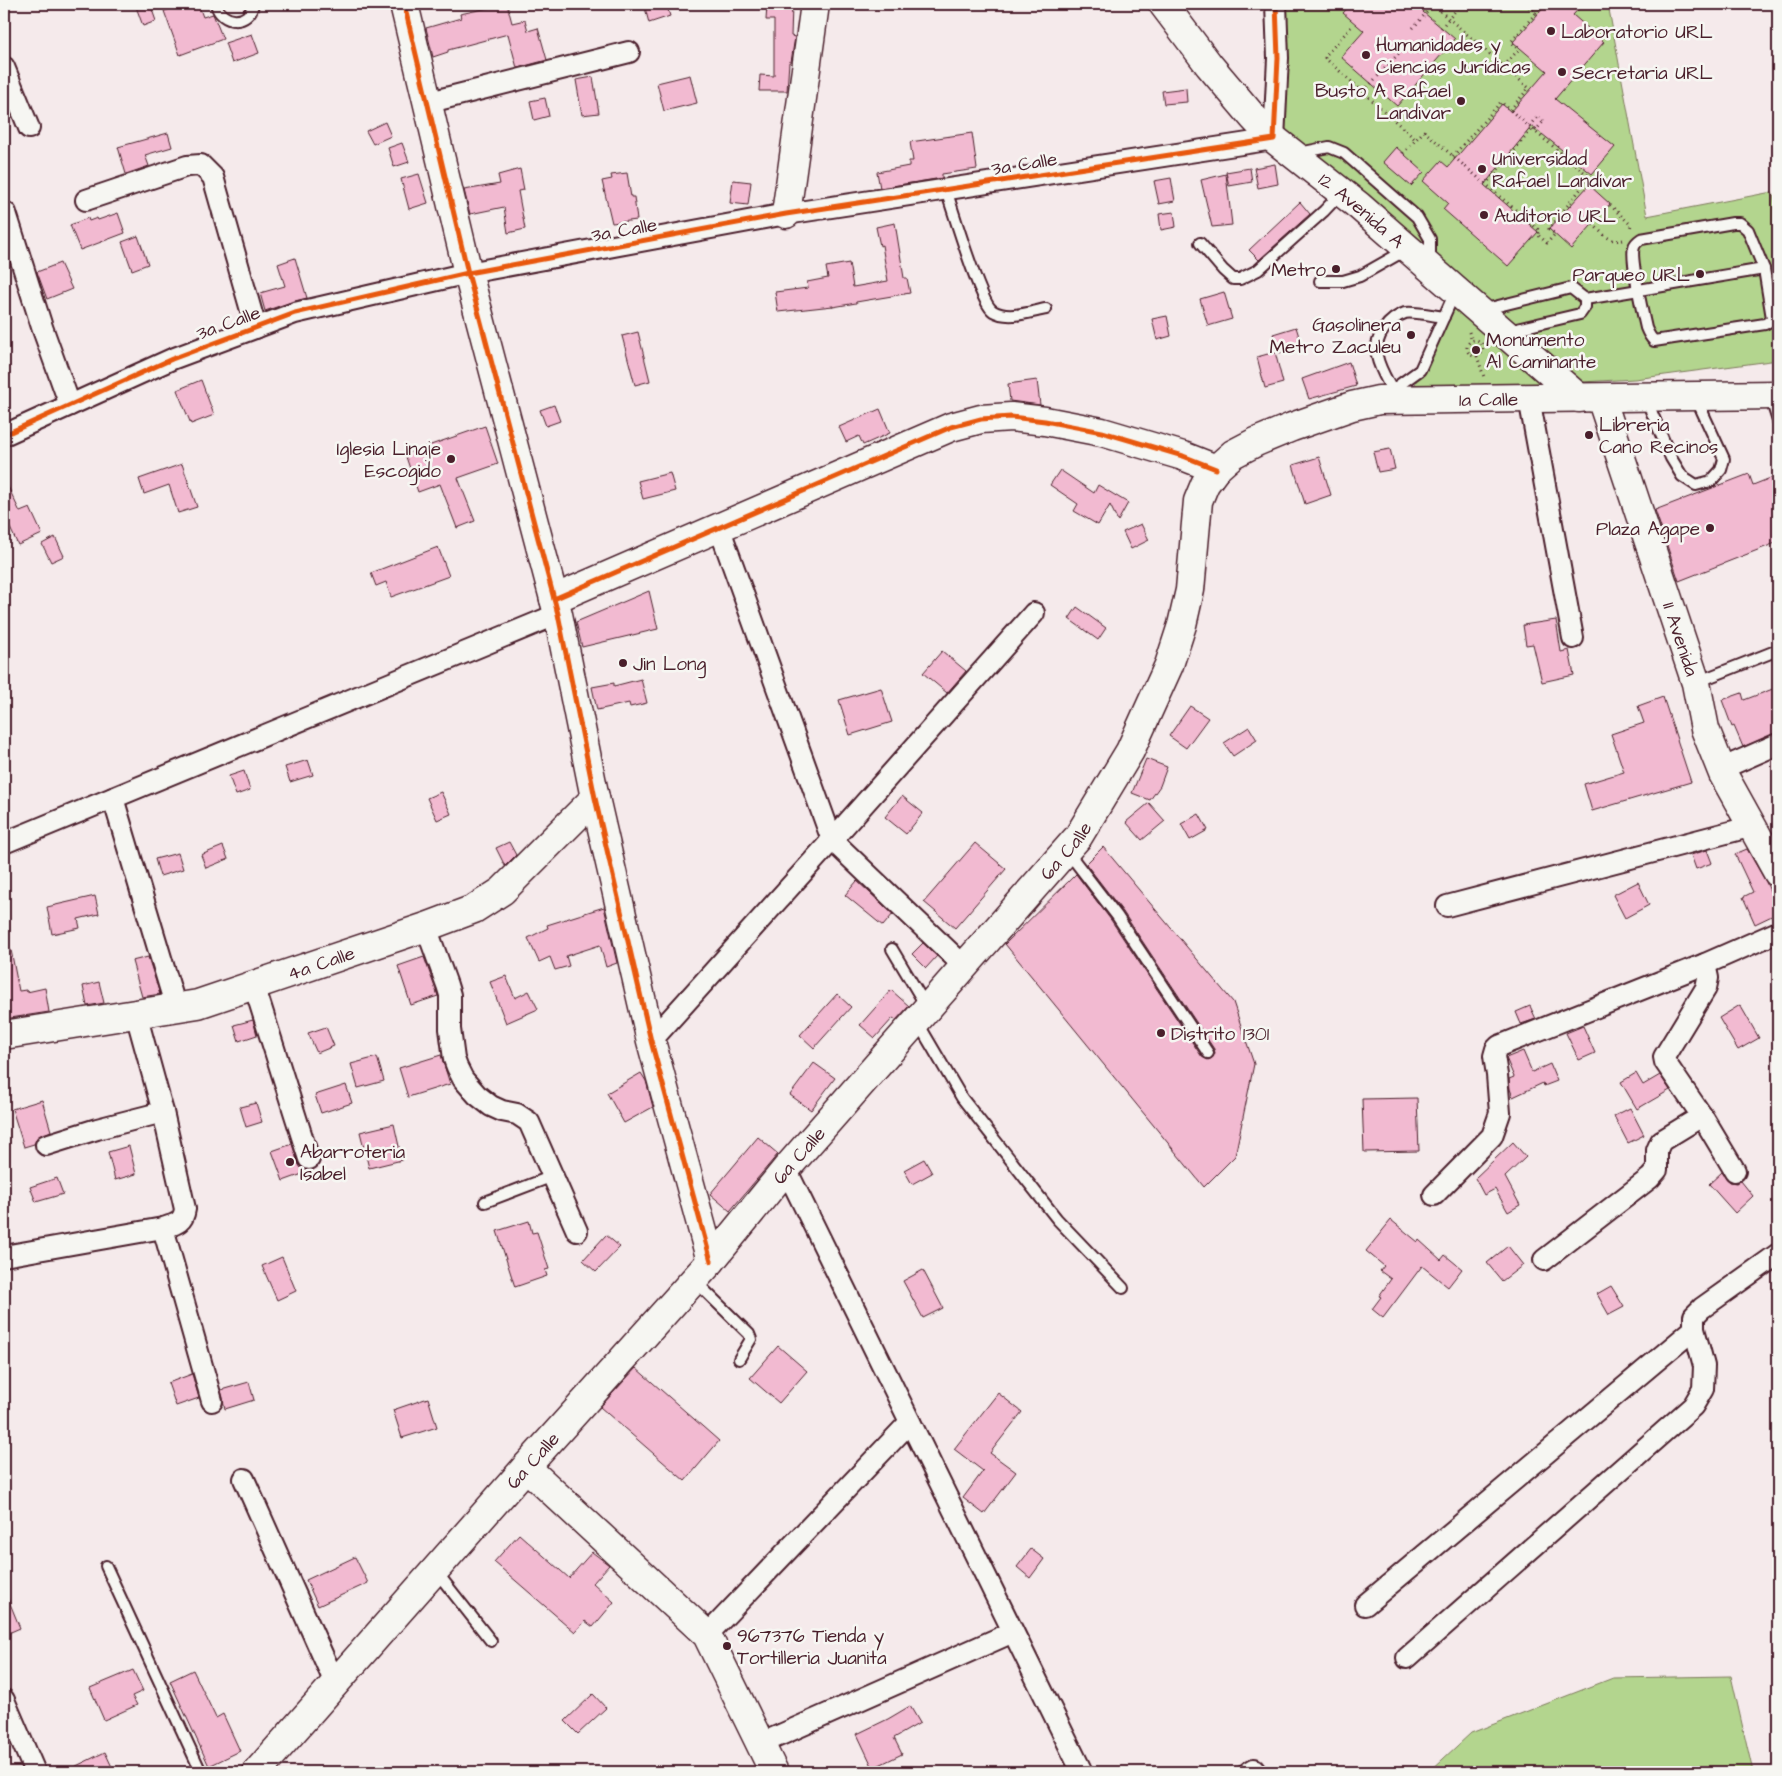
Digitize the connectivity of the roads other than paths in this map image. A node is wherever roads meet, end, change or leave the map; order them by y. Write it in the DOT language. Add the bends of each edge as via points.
graph roads {
  1 [pos="216,4"];
  2 [pos="254,4"];
  3 [pos="404,4"];
  4 [pos="815,4"];
  5 [pos="1162,4"];
  6 [pos="1276,4"];
  7 [pos="629,52"];
  8 [pos="4,67"];
  9 [pos="426,103"];
  10 [pos="29,128"];
  11 [pos="1284,147"];
  12 [pos="946,190"];
  13 [pos="1341,192"];
  14 [pos="86,200"];
  15 [pos="6,213"];
  16 [pos="786,214"];
  17 [pos="1200,243"];
  18 [pos="1408,249"];
  19 [pos="1430,269"];
  20 [pos="1764,269"];
  21 [pos="468,273"];
  22 [pos="1320,281"];
  23 [pos="1639,289"];
  24 [pos="1456,291"];
  25 [pos="1585,299"];
  26 [pos="1046,309"];
  27 [pos="1479,311"];
  28 [pos="1444,317"];
  29 [pos="256,328"];
  30 [pos="1492,338"];
  31 [pos="1385,395"];
  32 [pos="1644,396"];
  33 [pos="1695,396"];
  34 [pos="1774,396"];
  35 [pos="1529,398"];
  36 [pos="1590,398"];
  37 [pos="70,405"];
  38 [pos="1778,421"];
  39 [pos="4,435"];
  40 [pos="1216,469"];
  41 [pos="719,527"];
  42 [pos="556,606"];
  43 [pos="1034,613"];
  44 [pos="1574,638"];
  45 [pos="1778,650"];
  46 [pos="1696,682"];
  47 [pos="1778,744"];
  48 [pos="1721,769"];
  49 [pos="113,798"];
  50 [pos="594,798"];
  51 [pos="1753,826"];
  52 [pos="832,840"];
  53 [pos="4,843"];
  54 [pos="1066,851"];
  55 [pos="1778,873"];
  56 [pos="1447,906"];
  57 [pos="426,928"];
  58 [pos="1778,932"];
  59 [pos="892,949"];
  60 [pos="1705,964"];
  61 [pos="965,967"];
  62 [pos="254,985"];
  63 [pos="176,1008"];
  64 [pos="136,1014"];
  65 [pos="922,1015"];
  66 [pos="4,1035"];
  67 [pos="651,1041"];
  68 [pos="1208,1053"];
  69 [pos="163,1112"];
  70 [pos="1702,1116"];
  71 [pos="46,1146"];
  72 [pos="309,1159"];
  73 [pos="786,1169"];
  74 [pos="1735,1171"];
  75 [pos="553,1176"];
  76 [pos="1434,1196"];
  77 [pos="485,1202"];
  78 [pos="163,1228"];
  79 [pos="577,1231"];
  80 [pos="1778,1254"];
  81 [pos="4,1256"];
  82 [pos="1544,1260"];
  83 [pos="702,1270"];
  84 [pos="1123,1288"];
  85 [pos="1694,1329"];
  86 [pos="739,1359"];
  87 [pos="212,1401"];
  88 [pos="910,1422"];
  89 [pos="526,1466"];
  90 [pos="244,1480"];
  91 [pos="106,1566"];
  92 [pos="435,1570"];
  93 [pos="1365,1605"];
  94 [pos="1014,1632"];
  95 [pos="707,1635"];
  96 [pos="491,1641"];
  97 [pos="1407,1658"];
  98 [pos="335,1683"];
  99 [pos="4,1700"];
  100 [pos="760,1744"];
  101 [pos="35,1772"];
  102 [pos="201,1772"];
  103 [pos="257,1772"];
  104 [pos="774,1772"];
  105 [pos="1082,1772"];
  1 -- 2 [label="lane" via="217,10 228,20 243,18"];
  3 -- 9 [label="street"];
  4 -- 16 [label="street"];
  5 -- 11 [label="street, 12 Avenida A" via="1253,117"];
  6 -- 11 [label="street"];
  7 -- 9 [label="street"];
  8 -- 10 [label="street"];
  9 -- 21 [label="street"];
  11 -- 12 [label="street, 3a Calle"];
  11 -- 13 [label="street, 12 Avenida A"];
  11 -- 19 [label="lane" via="1329,148 1344,154 1417,217 1430,239"];
  12 -- 16 [label="street, 3a Calle"];
  12 -- 26 [label="lane" via="982,296 992,311 1006,316"];
  13 -- 17 [label="lane" via="1258,270 1240,279 1233,279 1223,270"];
  13 -- 18 [label="street, 12 Avenida A"];
  14 -- 29 [label="street" via="187,166 200,165 213,177"];
  15 -- 37 [label="street"];
  16 -- 21 [label="street, 3a Calle"];
  18 -- 19 [label="street, 12 Avenida A"];
  18 -- 22 [label="lane" via="1360,276 1343,281"];
  19 -- 24 [label="street, 12 Avenida A"];
  20 -- 23 [label="lane"];
  20 -- 23 [label="lane" via="1748,230 1740,223 1733,223 1636,242 1632,253"];
  20 -- 23 [label="lane" via="1772,318 1766,324 1654,341 1646,328"];
  21 -- 29 [label="street, 3a Calle" via="295,313"];
  21 -- 42 [label="street"];
  23 -- 25 [label="lane"];
  24 -- 27 [label="street, 12 Avenida A"];
  24 -- 28 [label="lane"];
  25 -- 27 [label="lane" via="1571,288"];
  25 -- 30 [label="lane" via="1585,307 1580,314"];
  27 -- 30 [label="street, 12 Avenida A"];
  28 -- 31 [label="lane" via="1420,370"];
  28 -- 31 [label="lane" via="1407,312 1390,322 1378,338 1376,349"];
  29 -- 37 [label="street, 3a Calle" via="172,359"];
  30 -- 36 [label="street, 12 Avenida A"];
  31 -- 35 [label="street, 1a Calle"];
  31 -- 40 [label="street, 1a Calle" via="1256,442 1233,454"];
  32 -- 33 [label="street, 1a Calle"];
  32 -- 33 [label="lane" via="1671,458 1682,476 1696,485 1711,481 1721,470 1724,459"];
  32 -- 36 [label="street, 1a Calle"];
  33 -- 34 [label="street, 1a Calle"];
  34 -- 38 [label="lane"];
  35 -- 36 [label="street, 1a Calle"];
  35 -- 44 [label="street"];
  36 -- 46 [label="street, 11 Avenida"];
  37 -- 39 [label="street, 3a Calle"];
  40 -- 41 [label="street" via="1102,432 1011,417 981,419 951,427"];
  40 -- 54 [label="street, 6a Calle" via="1198,501 1190,590 1169,666 1130,751 1078,837"];
  41 -- 42 [label="street"];
  41 -- 52 [label="street"];
  42 -- 49 [label="street"];
  42 -- 50 [label="street"];
  43 -- 52 [label="street"];
  45 -- 46 [label="lane"];
  46 -- 48 [label="street, 11 Avenida" via="1705,729"];
  47 -- 48 [label="street"];
  48 -- 51 [label="street, 11 Avenida"];
  49 -- 53 [label="street"];
  49 -- 63 [label="street"];
  50 -- 57 [label="street, 4a Calle" via="502,891 474,909"];
  50 -- 67 [label="street"];
  51 -- 55 [label="street, 11 Avenida"];
  51 -- 56 [label="street"];
  52 -- 61 [label="street"];
  52 -- 67 [label="street"];
  54 -- 61 [label="street, 6a Calle"];
  54 -- 68 [label="lane" via="1117,916"];
  57 -- 62 [label="street, 4a Calle"];
  57 -- 75 [label="street" via="450,995 450,1029 457,1067 468,1084 491,1106 517,1114 528,1122"];
  58 -- 60 [label="street"];
  59 -- 65 [label="lane"];
  60 -- 70 [label="street" via="1706,988 1664,1057"];
  60 -- 76 [label="street" via="1499,1046 1494,1056 1500,1113 1492,1136"];
  61 -- 65 [label="street, 6a Calle"];
  62 -- 63 [label="street, 4a Calle"];
  62 -- 72 [label="street"];
  63 -- 64 [label="street, 4a Calle"];
  64 -- 66 [label="street, 4a Calle"];
  64 -- 69 [label="street"];
  65 -- 73 [label="street, 6a Calle"];
  65 -- 84 [label="lane" via="962,1098 1057,1219"];
  67 -- 83 [label="street"];
  69 -- 71 [label="street"];
  69 -- 78 [label="street" via="185,1209 184,1217 178,1223"];
  70 -- 74 [label="street"];
  70 -- 82 [label="street" via="1661,1141 1656,1170 1650,1178"];
  73 -- 83 [label="street, 6a Calle"];
  73 -- 88 [label="street"];
  75 -- 77 [label="lane"];
  75 -- 79 [label="street"];
  78 -- 81 [label="street"];
  78 -- 87 [label="street"];
  80 -- 85 [label="street" via="1702,1308 1694,1316"];
  83 -- 86 [label="lane" via="749,1334 751,1339"];
  83 -- 89 [label="street, 6a Calle"];
  85 -- 93 [label="street"];
  85 -- 97 [label="street" via="1704,1366 1703,1389 1693,1406"];
  88 -- 94 [label="street"];
  88 -- 95 [label="street"];
  89 -- 92 [label="street, 6a Calle"];
  89 -- 95 [label="street"];
  90 -- 98 [label="street"];
  91 -- 102 [label="lane"];
  92 -- 96 [label="lane"];
  92 -- 98 [label="street, 6a Calle"];
  94 -- 100 [label="street"];
  94 -- 105 [label="street"];
  95 -- 100 [label="street"];
  98 -- 103 [label="street, 6a Calle"];
  99 -- 101 [label="street"];
  100 -- 104 [label="street"];
}
